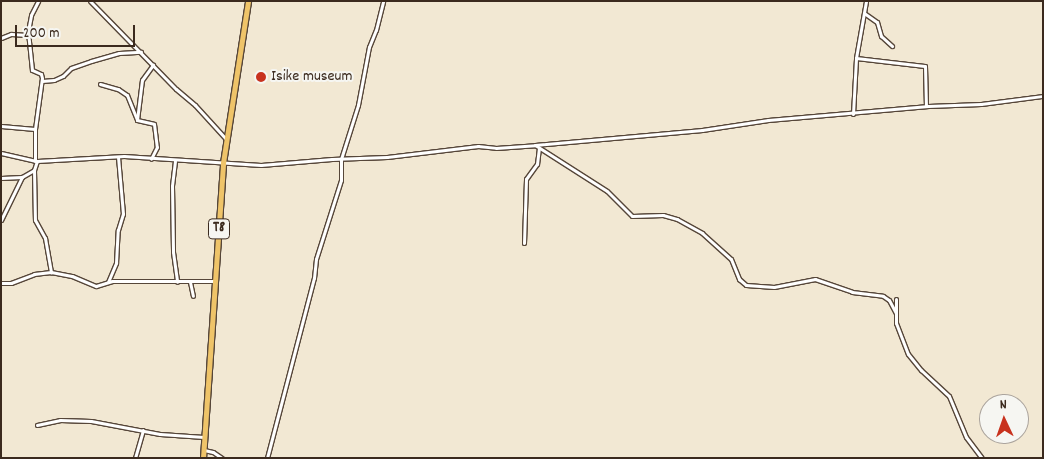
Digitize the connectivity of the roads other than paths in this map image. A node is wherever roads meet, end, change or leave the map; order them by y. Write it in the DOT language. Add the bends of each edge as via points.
graph roads {
  1 [pos="38,1"];
  2 [pos="90,1"];
  3 [pos="248,1"];
  4 [pos="383,1"];
  5 [pos="866,1"];
  6 [pos="864,13"];
  7 [pos="28,35"];
  8 [pos="1,38"];
  9 [pos="892,46"];
  10 [pos="141,52"];
  11 [pos="856,58"];
  12 [pos="153,64"];
  13 [pos="42,81"];
  14 [pos="100,84"];
  15 [pos="1043,96"];
  16 [pos="926,106"];
  17 [pos="853,114"];
  18 [pos="137,120"];
  19 [pos="1,126"];
  20 [pos="35,129"];
  21 [pos="226,139"];
  22 [pos="535,145"];
  23 [pos="539,148"];
  24 [pos="1,153"];
  25 [pos="118,157"];
  26 [pos="151,159"];
  27 [pos="342,159"];
  28 [pos="36,161"];
  29 [pos="175,161"];
  30 [pos="223,164"];
  31 [pos="34,170"];
  32 [pos="22,177"];
  33 [pos="1,178"];
  34 [pos="1,220"];
  35 [pos="524,243"];
  36 [pos="51,272"];
  37 [pos="215,281"];
  38 [pos="177,282"];
  39 [pos="190,282"];
  40 [pos="1,283"];
  41 [pos="108,283"];
  42 [pos="193,296"];
  43 [pos="896,299"];
  44 [pos="896,312"];
  45 [pos="37,425"];
  46 [pos="142,430"];
  47 [pos="206,436"];
  48 [pos="204,450"];
  49 [pos="135,458"];
  50 [pos="203,458"];
  51 [pos="222,458"];
  52 [pos="266,458"];
  53 [pos="982,458"];
  1 -- 7 [label="street" via="30,19"];
  2 -- 10 [label="street"];
  3 -- 21 [label="highway, T8"];
  4 -- 27 [label="street"];
  5 -- 6 [label="street"];
  6 -- 9 [label="street" via="877,22 881,36"];
  6 -- 11 [label="street"];
  7 -- 8 [label="street" via="11,34"];
  7 -- 13 [label="street" via="32,70 41,74"];
  10 -- 12 [label="street"];
  10 -- 13 [label="street" via="119,53 91,61 70,68 54,80"];
  11 -- 16 [label="street" via="926,66"];
  11 -- 17 [label="street"];
  12 -- 18 [label="street" via="142,80"];
  12 -- 21 [label="street"];
  13 -- 20 [label="street"];
  14 -- 18 [label="street" via="127,95"];
  15 -- 16 [label="street" via="981,104"];
  16 -- 17 [label="street"];
  17 -- 22 [label="street"];
  18 -- 26 [label="street" via="154,124 157,147"];
  19 -- 20 [label="street"];
  20 -- 28 [label="street"];
  21 -- 30 [label="highway, T8"];
  22 -- 23 [label="street"];
  22 -- 27 [label="street" via="478,146 427,154"];
  23 -- 35 [label="street" via="537,164 526,178"];
  23 -- 44 [label="street" via="607,191 632,216 663,215 702,233 731,259 739,279 746,285 774,287 815,278 852,292 882,296 889,300"];
  24 -- 28 [label="street"];
  25 -- 26 [label="street"];
  25 -- 28 [label="street"];
  25 -- 41 [label="street" via="123,214 118,230 116,263"];
  26 -- 29 [label="street"];
  27 -- 30 [label="street" via="261,165"];
  27 -- 52 [label="street" via="340,180 316,259 314,278"];
  28 -- 31 [label="street"];
  29 -- 30 [label="street"];
  29 -- 38 [label="street" via="173,252"];
  30 -- 37 [label="highway, T8"];
  31 -- 32 [label="street"];
  31 -- 36 [label="street" via="35,220 45,238"];
  32 -- 33 [label="street"];
  32 -- 34 [label="street"];
  36 -- 40 [label="street"];
  36 -- 41 [label="street" via="96,286"];
  37 -- 39 [label="street"];
  37 -- 47 [label="highway, T8"];
  38 -- 39 [label="street"];
  38 -- 41 [label="street"];
  39 -- 42 [label="street"];
  43 -- 44 [label="street"];
  44 -- 53 [label="street" via="896,323 908,354 949,396 966,437"];
  45 -- 46 [label="street" via="65,420"];
  46 -- 47 [label="street" via="179,436"];
  46 -- 49 [label="street"];
  47 -- 48 [label="highway, T8"];
  48 -- 50 [label="highway, T8"];
  48 -- 51 [label="street"];
}
